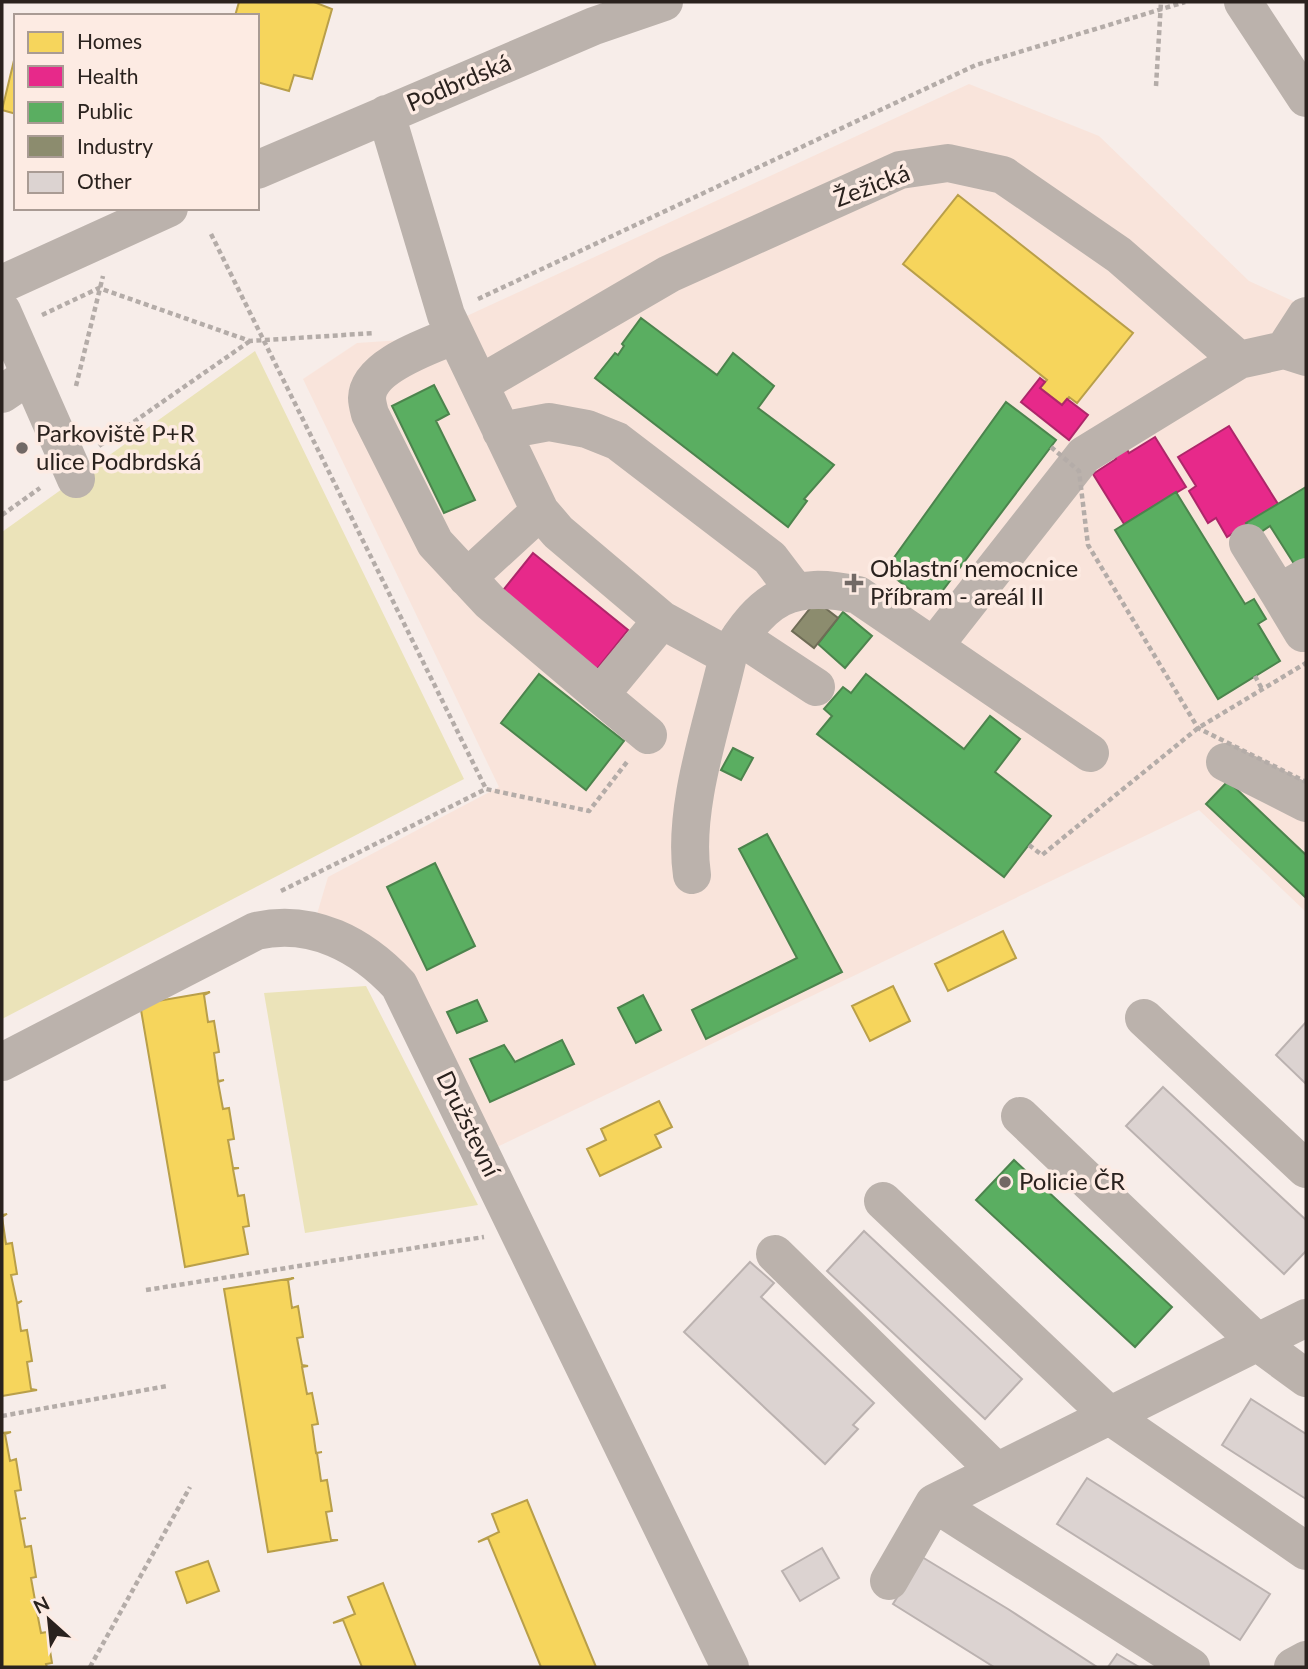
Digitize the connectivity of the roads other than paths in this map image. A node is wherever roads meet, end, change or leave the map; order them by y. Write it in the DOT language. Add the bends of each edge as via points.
graph roads {
  1 [pos="664,2"];
  2 [pos="1242,2"];
  3 [pos="1306,98"];
  4 [pos="386,114"];
  5 [pos="259,169"];
  6 [pos="165,210"];
  7 [pos="2,284"];
  8 [pos="19,314"];
  9 [pos="1306,316"];
  10 [pos="458,321"];
  11 [pos="1295,354"];
  12 [pos="1239,360"];
  13 [pos="16,384"];
  14 [pos="480,384"];
  15 [pos="501,431"];
  16 [pos="73,473"];
  17 [pos="540,511"];
  18 [pos="1248,543"];
  19 [pos="467,578"];
  20 [pos="1293,585"];
  21 [pos="795,591"];
  22 [pos="662,620"];
  23 [pos="734,646"];
  24 [pos="934,646"];
  25 [pos="1305,648"];
  26 [pos="816,687"];
  27 [pos="600,695"];
  28 [pos="648,735"];
  29 [pos="1090,753"];
  30 [pos="1225,762"];
  31 [pos="1306,803"];
  32 [pos="692,875"];
  33 [pos="1144,1018"];
  34 [pos="2,1062"];
  35 [pos="1020,1116"];
  36 [pos="1306,1169"];
  37 [pos="883,1201"];
  38 [pos="775,1254"];
  39 [pos="1306,1318"];
  40 [pos="1257,1342"];
  41 [pos="1306,1378"];
  42 [pos="1110,1416"];
  43 [pos="996,1471"];
  44 [pos="934,1503"];
  45 [pos="1306,1551"];
  46 [pos="889,1581"];
  47 [pos="1306,1660"];
  48 [pos="730,1667"];
  49 [pos="1191,1667"];
  50 [pos="1293,1667"];
  1 -- 4 [label="street, Podbrdská" via="594,26"];
  2 -- 3 [label="street"];
  4 -- 5 [label="street, Podbrdská"];
  4 -- 10 [label="street" via="423,247"];
  6 -- 7 [label="street"];
  8 -- 13 [label="street"];
  9 -- 11 [label="street"];
  10 -- 14 [label="street"];
  10 -- 19 [label="street" via="387,366 372,382 367,397 370,414 435,542"];
  11 -- 12 [label="street"];
  12 -- 14 [label="street, Žežická" via="1119,255 1003,175 948,163 900,170 669,274"];
  12 -- 24 [label="street" via="1084,455"];
  13 -- 16 [label="street"];
  14 -- 15 [label="street"];
  15 -- 17 [label="street"];
  15 -- 21 [label="street" via="549,422 587,429 617,442 770,558"];
  17 -- 19 [label="street"];
  17 -- 22 [label="street" via="558,532"];
  18 -- 20 [label="street"];
  19 -- 27 [label="street" via="490,603"];
  20 -- 25 [label="street"];
  21 -- 23 [label="street" via="766,607"];
  21 -- 24 [label="street" via="824,587 858,595"];
  22 -- 23 [label="street"];
  22 -- 27 [label="street"];
  23 -- 26 [label="street"];
  23 -- 32 [label="street" via="696,794 688,849"];
  24 -- 29 [label="street"];
  27 -- 28 [label="street"];
  30 -- 31 [label="street"];
  33 -- 36 [label="street"];
  34 -- 48 [label="street, Družstevní" via="256,931 278,926 324,933 382,966 399,985 478,1142"];
  35 -- 40 [label="street"];
  37 -- 42 [label="street"];
  38 -- 43 [label="street"];
  39 -- 40 [label="street"];
  40 -- 41 [label="street"];
  40 -- 42 [label="street"];
  42 -- 43 [label="street"];
  42 -- 45 [label="street"];
  43 -- 44 [label="street"];
  44 -- 46 [label="street"];
  44 -- 49 [label="street"];
  47 -- 50 [label="street"];
}
